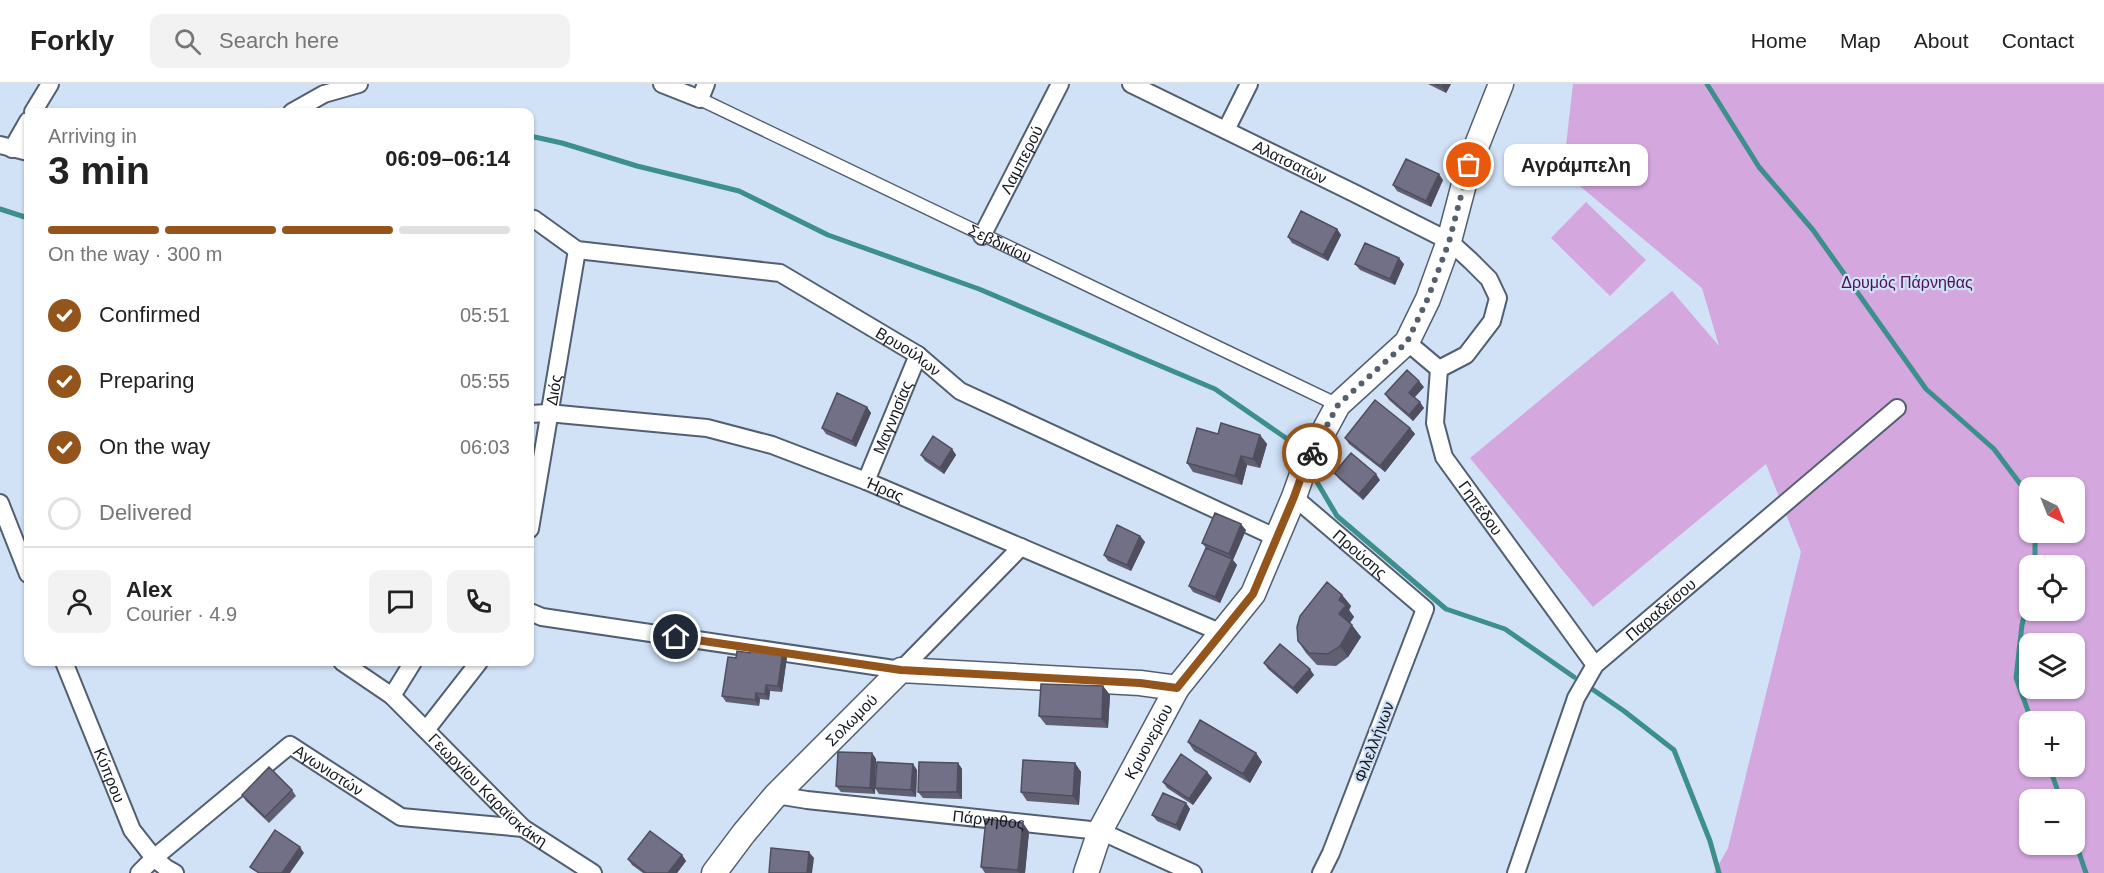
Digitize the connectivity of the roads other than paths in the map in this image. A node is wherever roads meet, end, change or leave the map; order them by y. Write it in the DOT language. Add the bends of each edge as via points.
graph roads {
  1 [pos="50,84"];
  2 [pos="359,84"];
  3 [pos="662,84"];
  4 [pos="1060,84"];
  5 [pos="1131,84"];
  6 [pos="1250,84"];
  7 [pos="1501,84"];
  8 [pos="703,92"];
  9 [pos="35,108"];
  10 [pos="299,108"];
  11 [pos="24,129"];
  12 [pos="1226,130"];
  13 [pos="14,148"];
  14 [pos="534,219"];
  15 [pos="982,236"];
  16 [pos="1449,242"];
  17 [pos="577,250"];
  18 [pos="1407,342"];
  19 [pos="918,355"];
  20 [pos="1439,369"];
  21 [pos="1338,405"];
  22 [pos="1897,408"];
  23 [pos="548,413"];
  24 [pos="534,414"];
  25 [pos="866,481"];
  26 [pos="534,487"];
  27 [pos="1294,497"];
  28 [pos="0,503"];
  29 [pos="1277,538"];
  30 [pos="1021,547"];
  31 [pos="24,564"];
  32 [pos="1425,609"];
  33 [pos="534,614"];
  34 [pos="1222,633"];
  35 [pos="1595,665"];
  36 [pos="66,666"];
  37 [pos="348,666"];
  38 [pos="411,666"];
  39 [pos="476,666"];
  40 [pos="901,670"];
  41 [pos="1177,688"];
  42 [pos="392,696"];
  43 [pos="426,730"];
  44 [pos="776,795"];
  45 [pos="523,828"];
  46 [pos="1100,831"];
  47 [pos="154,858"];
  48 [pos="139,873"];
  49 [pos="175,873"];
  50 [pos="593,873"];
  51 [pos="714,873"];
  52 [pos="1086,873"];
  53 [pos="1193,873"];
  54 [pos="1321,873"];
  55 [pos="1516,873"];
  1 -- 9 [label="street"];
  2 -- 10 [label="street" via="324,94"];
  3 -- 8 [label="street, Σεβδικίου"];
  4 -- 15 [label="street, Λαμπερού"];
  5 -- 12 [label="street, Αλατσατών"];
  6 -- 12 [label="street"];
  7 -- 16 [label="main road, Κρυονερίου" via="1469,165"];
  8 -- 15 [label="street, Σεβδικίου"];
  11 -- 13 [label="street"];
  12 -- 16 [label="street, Αλατσατών"];
  14 -- 17 [label="street, Βρυούλων"];
  15 -- 21 [label="street, Σεβδικίου"];
  16 -- 18 [label="main road, Κρυονερίου"];
  16 -- 20 [label="street, Αλατσατών" via="1489,279 1498,298 1492,321 1466,355"];
  17 -- 19 [label="street, Βρυούλων" via="780,273"];
  17 -- 23 [label="street, Διός"];
  18 -- 20 [label="street"];
  18 -- 21 [label="main road, Κρυονερίου"];
  19 -- 25 [label="street, Μαγνησίας"];
  19 -- 29 [label="street, Βρυούλων" via="960,391"];
  20 -- 35 [label="street, Γηπέδου" via="1435,423 1444,457"];
  21 -- 27 [label="main road, Κρυονερίου" via="1305,466"];
  22 -- 35 [label="street, Παραδείσου"];
  23 -- 24 [label="street, Ήρας"];
  23 -- 25 [label="street, Ήρας" via="707,429 772,446"];
  23 -- 26 [label="street, Διός"];
  25 -- 30 [label="street, Ήρας"];
  27 -- 29 [label="main road, Κρυονερίου"];
  27 -- 32 [label="street, Προύσης"];
  28 -- 31 [label="street"];
  29 -- 34 [label="main road, Κρυονερίου" via="1253,594"];
  30 -- 34 [label="street, Ήρας"];
  30 -- 40 [label="street, Σολωμού"];
  32 -- 54 [label="street, Φιλελλήνων"];
  33 -- 40 [label="street"];
  34 -- 41 [label="main road, Κρυονερίου"];
  35 -- 55 [label="street, Παραδείσου" via="1576,698"];
  36 -- 47 [label="street, Κύπρου" via="132,830"];
  37 -- 42 [label="street, Γεωργίου Καραϊσκάκη"];
  38 -- 42 [label="street"];
  39 -- 43 [label="street"];
  40 -- 41 [label="main road"];
  40 -- 44 [label="main road, Σολωμού"];
  41 -- 46 [label="main road, Κρυονερίου"];
  42 -- 43 [label="street, Γεωργίου Καραϊσκάκη"];
  43 -- 45 [label="street, Γεωργίου Καραϊσκάκη"];
  44 -- 46 [label="street, Πάρνηθος"];
  44 -- 51 [label="main road, Σολωμού"];
  45 -- 47 [label="street, Αγωνιστών" via="401,817 290,745"];
  45 -- 50 [label="street, Γεωργίου Καραϊσκάκη"];
  46 -- 52 [label="main road, Κρυονερίου"];
  46 -- 53 [label="street, Πάρνηθος"];
  47 -- 48 [label="street, Αγωνιστών"];
  47 -- 49 [label="street, Κύπρου"];
}
